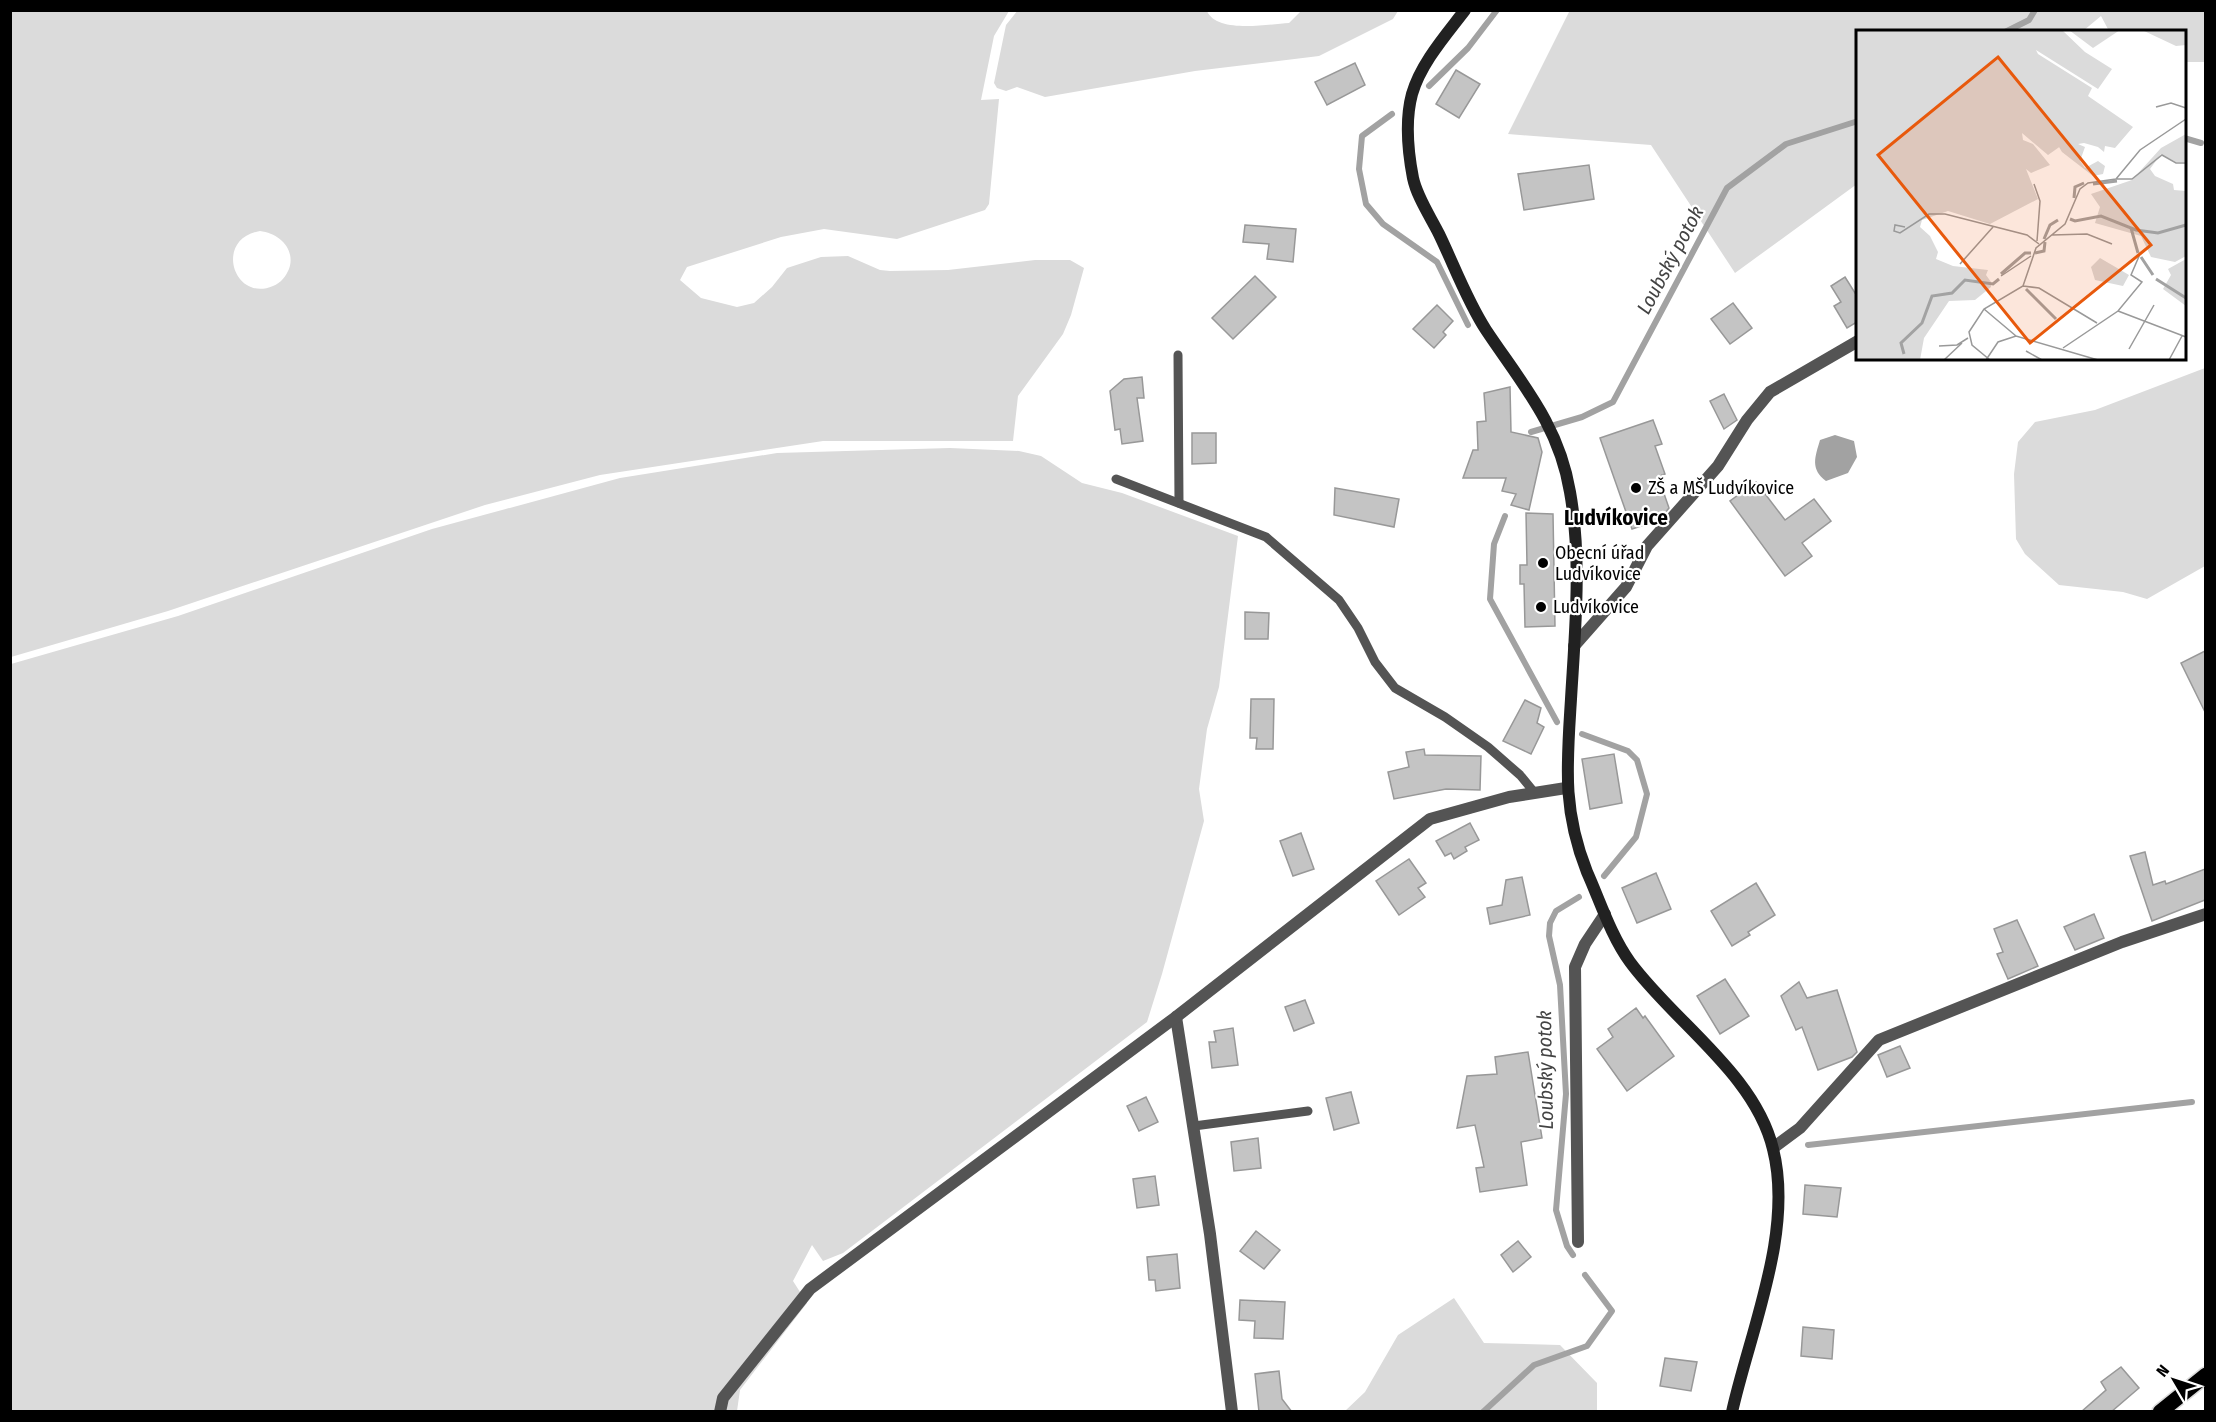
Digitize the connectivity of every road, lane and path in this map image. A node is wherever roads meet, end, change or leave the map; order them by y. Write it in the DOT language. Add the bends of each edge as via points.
graph roads {
  1 [pos="1466,10"];
  2 [pos="1856,342"];
  3 [pos="1178,355"];
  4 [pos="1116,479"];
  5 [pos="1179,503"];
  6 [pos="1574,646"];
  7 [pos="1566,788"];
  8 [pos="1534,792"];
  9 [pos="1605,914"];
  10 [pos="2205,914"];
  11 [pos="1176,1017"];
  12 [pos="1308,1111"];
  13 [pos="1194,1126"];
  14 [pos="1773,1149"];
  15 [pos="1578,1242"];
  16 [pos="2205,1375"];
  17 [pos="720,1412"];
  18 [pos="1232,1412"];
  19 [pos="1732,1412"];
  20 [pos="2160,1412"];
  1 -- 6 [label="street" via="1434,51 1412,93 1407,129 1414,182 1484,327 1553,435 1570,491 1575,535"];
  2 -- 6 [label="street" via="1770,392 1718,466 1647,546 1626,587"];
  3 -- 5 [label="lane"];
  4 -- 5 [label="lane"];
  5 -- 8 [label="lane" via="1266,537 1339,600 1395,688 1488,747"];
  6 -- 7 [label="street"];
  7 -- 8 [label="street"];
  7 -- 9 [label="street" via="1573,835"];
  8 -- 11 [label="street" via="1430,819"];
  9 -- 14 [label="street" via="1629,960 1751,1097"];
  9 -- 15 [label="street" via="1575,967"];
  10 -- 14 [label="street" via="2121,942 1879,1040 1800,1128"];
  11 -- 13 [label="street"];
  11 -- 17 [label="street" via="810,1289 723,1398"];
  12 -- 13 [label="lane"];
  13 -- 18 [label="street"];
  14 -- 19 [label="street" via="1778,1203 1774,1250"];
  16 -- 20 [label="main road"];
}
